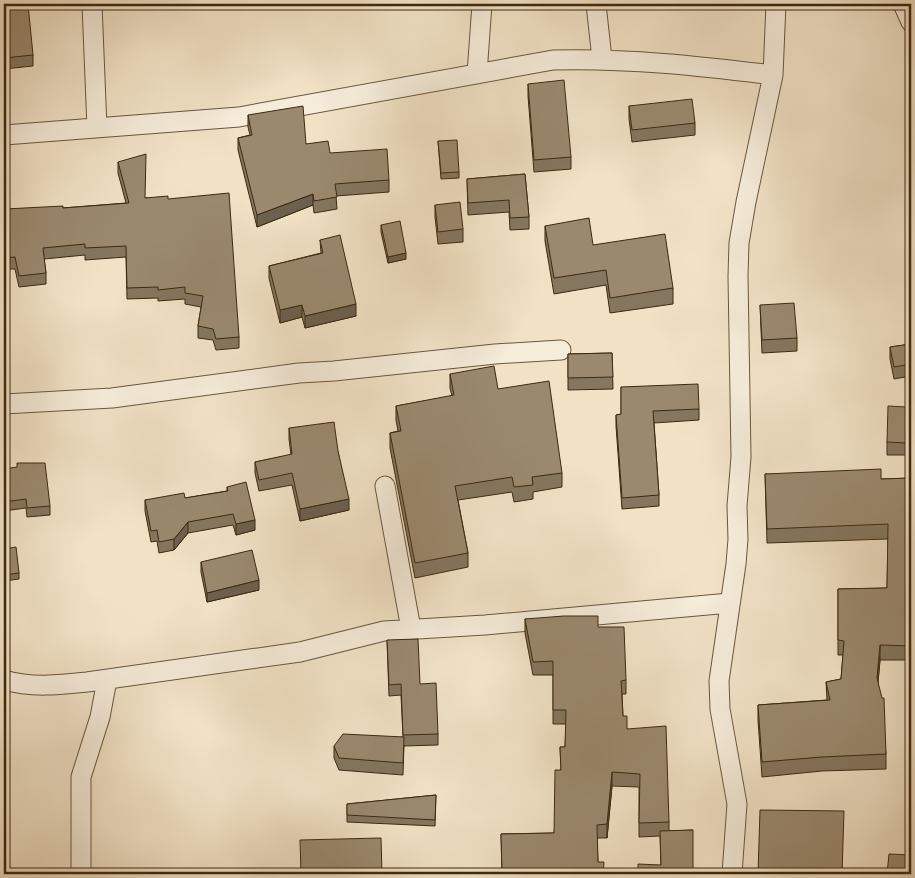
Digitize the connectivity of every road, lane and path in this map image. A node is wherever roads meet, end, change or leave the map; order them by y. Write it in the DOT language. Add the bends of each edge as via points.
graph roads {
  1 [pos="92,4"];
  2 [pos="482,4"];
  3 [pos="596,4"];
  4 [pos="776,4"];
  5 [pos="903,4"];
  6 [pos="911,22"];
  7 [pos="602,59"];
  8 [pos="477,74"];
  9 [pos="774,75"];
  10 [pos="97,128"];
  11 [pos="4,135"];
  12 [pos="561,350"];
  13 [pos="4,404"];
  14 [pos="386,486"];
  15 [pos="730,603"];
  16 [pos="411,629"];
  17 [pos="4,680"];
  18 [pos="107,680"];
  19 [pos="81,874"];
  20 [pos="732,874"];
  1 -- 10 [label="street"];
  2 -- 8 [label="street"];
  3 -- 7 [label="street"];
  4 -- 9 [label="street"];
  5 -- 6 [label="street"];
  7 -- 8 [label="street" via="553,60"];
  7 -- 9 [label="street" via="691,64"];
  8 -- 10 [label="street" via="238,117"];
  9 -- 15 [label="street" via="739,243 741,457 737,556"];
  10 -- 11 [label="street"];
  12 -- 13 [label="street" via="299,373 112,398"];
  14 -- 16 [label="street"];
  15 -- 16 [label="street"];
  15 -- 20 [label="street" via="719,681 720,709 737,804"];
  16 -- 18 [label="street" via="384,631 300,652"];
  17 -- 18 [label="street" via="53,686"];
  18 -- 19 [label="street" via="100,718 81,776"];
}
